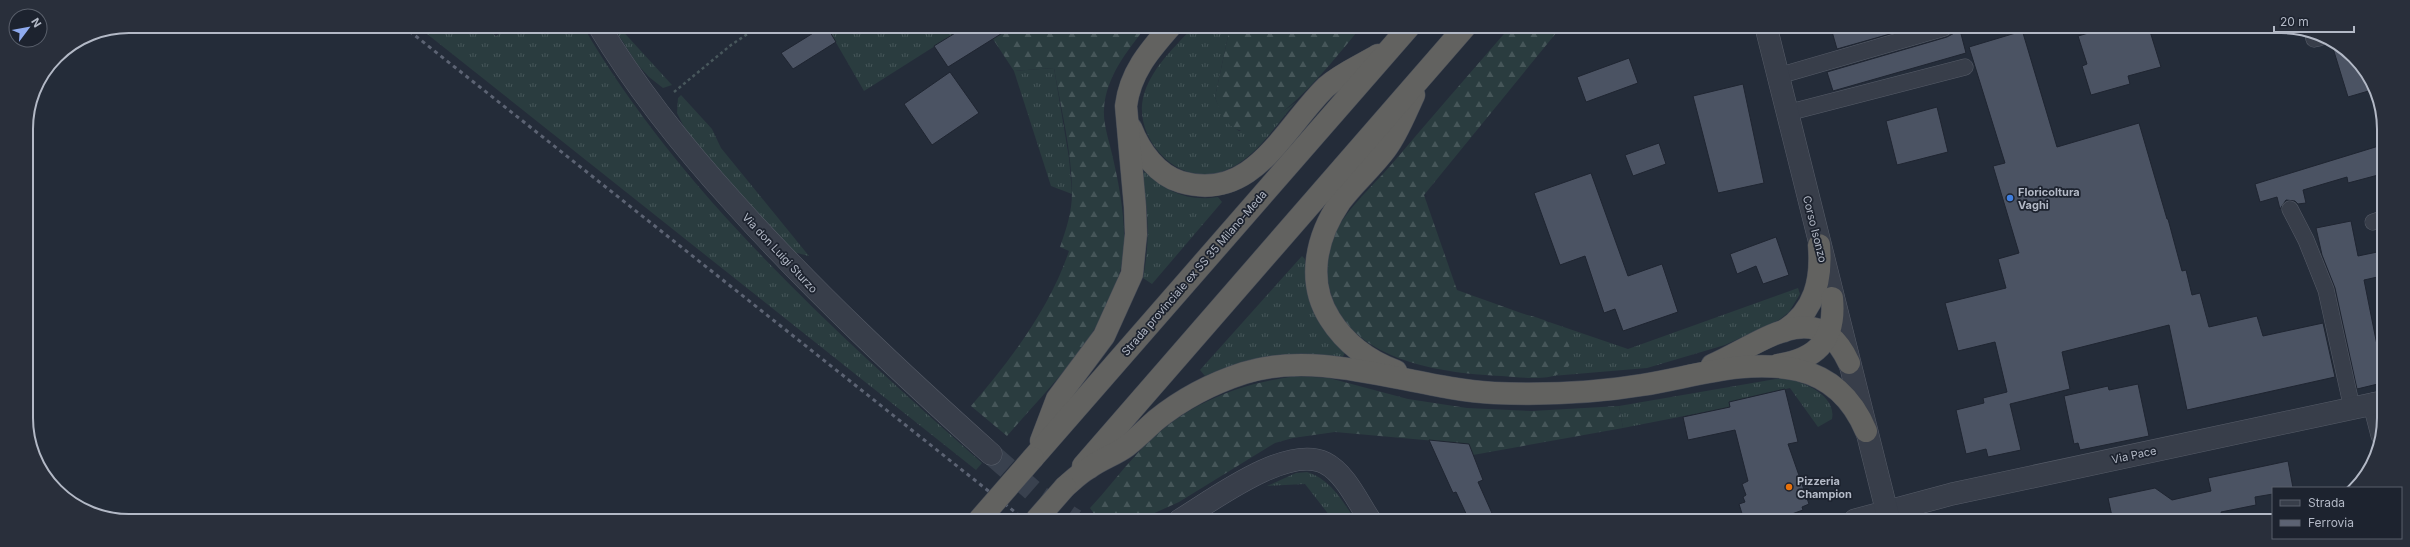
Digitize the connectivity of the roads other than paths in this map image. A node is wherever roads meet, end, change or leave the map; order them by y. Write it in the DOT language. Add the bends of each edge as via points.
graph roads {
  1 [pos="604,33"];
  2 [pos="1165,33"];
  3 [pos="1460,33"];
  4 [pos="1767,33"];
  5 [pos="1927,33"];
  6 [pos="1403,34"];
  7 [pos="1430,66"];
  8 [pos="1965,67"];
  9 [pos="1778,76"];
  10 [pos="1126,106"];
  11 [pos="1787,113"];
  12 [pos="2290,209"];
  13 [pos="1819,245"];
  14 [pos="1832,298"];
  15 [pos="1784,331"];
  16 [pos="1829,334"];
  17 [pos="1849,363"];
  18 [pos="1758,368"];
  19 [pos="1683,376"];
  20 [pos="1430,384"];
  21 [pos="2377,403"];
  22 [pos="2352,408"];
  23 [pos="1866,431"];
  24 [pos="991,454"];
  25 [pos="1033,458"];
  26 [pos="1065,487"];
  27 [pos="984,514"];
  28 [pos="1041,514"];
  29 [pos="1190,514"];
  30 [pos="1366,514"];
  31 [pos="1887,514"];
  32 [pos="1893,514"];
  1 -- 24 [label="street, Via don Luigi Sturzo" via="654,109 687,151 808,283 880,354"];
  2 -- 10 [label="highway" via="1137,69 1128,88"];
  3 -- 7 [label="highway"];
  4 -- 9 [label="street, Corso Isonzo"];
  5 -- 9 [label="lane"];
  6 -- 10 [label="highway" via="1376,56 1341,75 1326,88 1261,162 1236,180 1223,185 1194,186 1166,175 1140,148 1129,124"];
  6 -- 25 [label="highway, Strada provinciale ex SS 35 Milano-Meda"];
  7 -- 20 [label="highway" via="1394,137 1340,202 1327,225 1317,251 1316,273 1318,294 1325,312 1348,342 1368,358"];
  7 -- 26 [label="highway"];
  8 -- 11 [label="lane"];
  9 -- 11 [label="street, Corso Isonzo"];
  10 -- 25 [label="highway" via="1136,234 1132,274 1104,336 1058,399"];
  11 -- 13 [label="street, Corso Isonzo"];
  12 -- 22 [label="lane" via="2306,240 2326,290"];
  13 -- 14 [label="street, Corso Isonzo"];
  13 -- 15 [label="highway" via="1821,265 1815,295 1801,318"];
  14 -- 16 [label="highway" via="1833,323"];
  14 -- 17 [label="street, Corso Isonzo"];
  15 -- 16 [label="highway" via="1803,326 1815,327"];
  15 -- 19 [label="highway" via="1732,357"];
  16 -- 17 [label="highway" via="1844,351"];
  16 -- 18 [label="highway" via="1816,350 1806,356 1788,363"];
  17 -- 23 [label="street, Corso Isonzo"];
  18 -- 19 [label="highway" via="1719,370"];
  18 -- 23 [label="highway" via="1799,370 1836,387 1851,402"];
  19 -- 20 [label="highway" via="1630,387 1559,393 1494,393"];
  20 -- 26 [label="highway" via="1317,365 1285,366 1246,373 1211,386 1170,409 1126,447 1090,467"];
  21 -- 22 [label="street, Via Pace"];
  22 -- 32 [label="street, Via Pace" via="1952,494"];
  23 -- 31 [label="street, Corso Isonzo"];
  25 -- 27 [label="highway, Strada provinciale ex SS 35 Milano-Meda, bridge"];
  26 -- 28 [label="highway, bridge"];
  29 -- 30 [label="street" via="1257,475 1300,458 1312,458 1334,470"];
}
